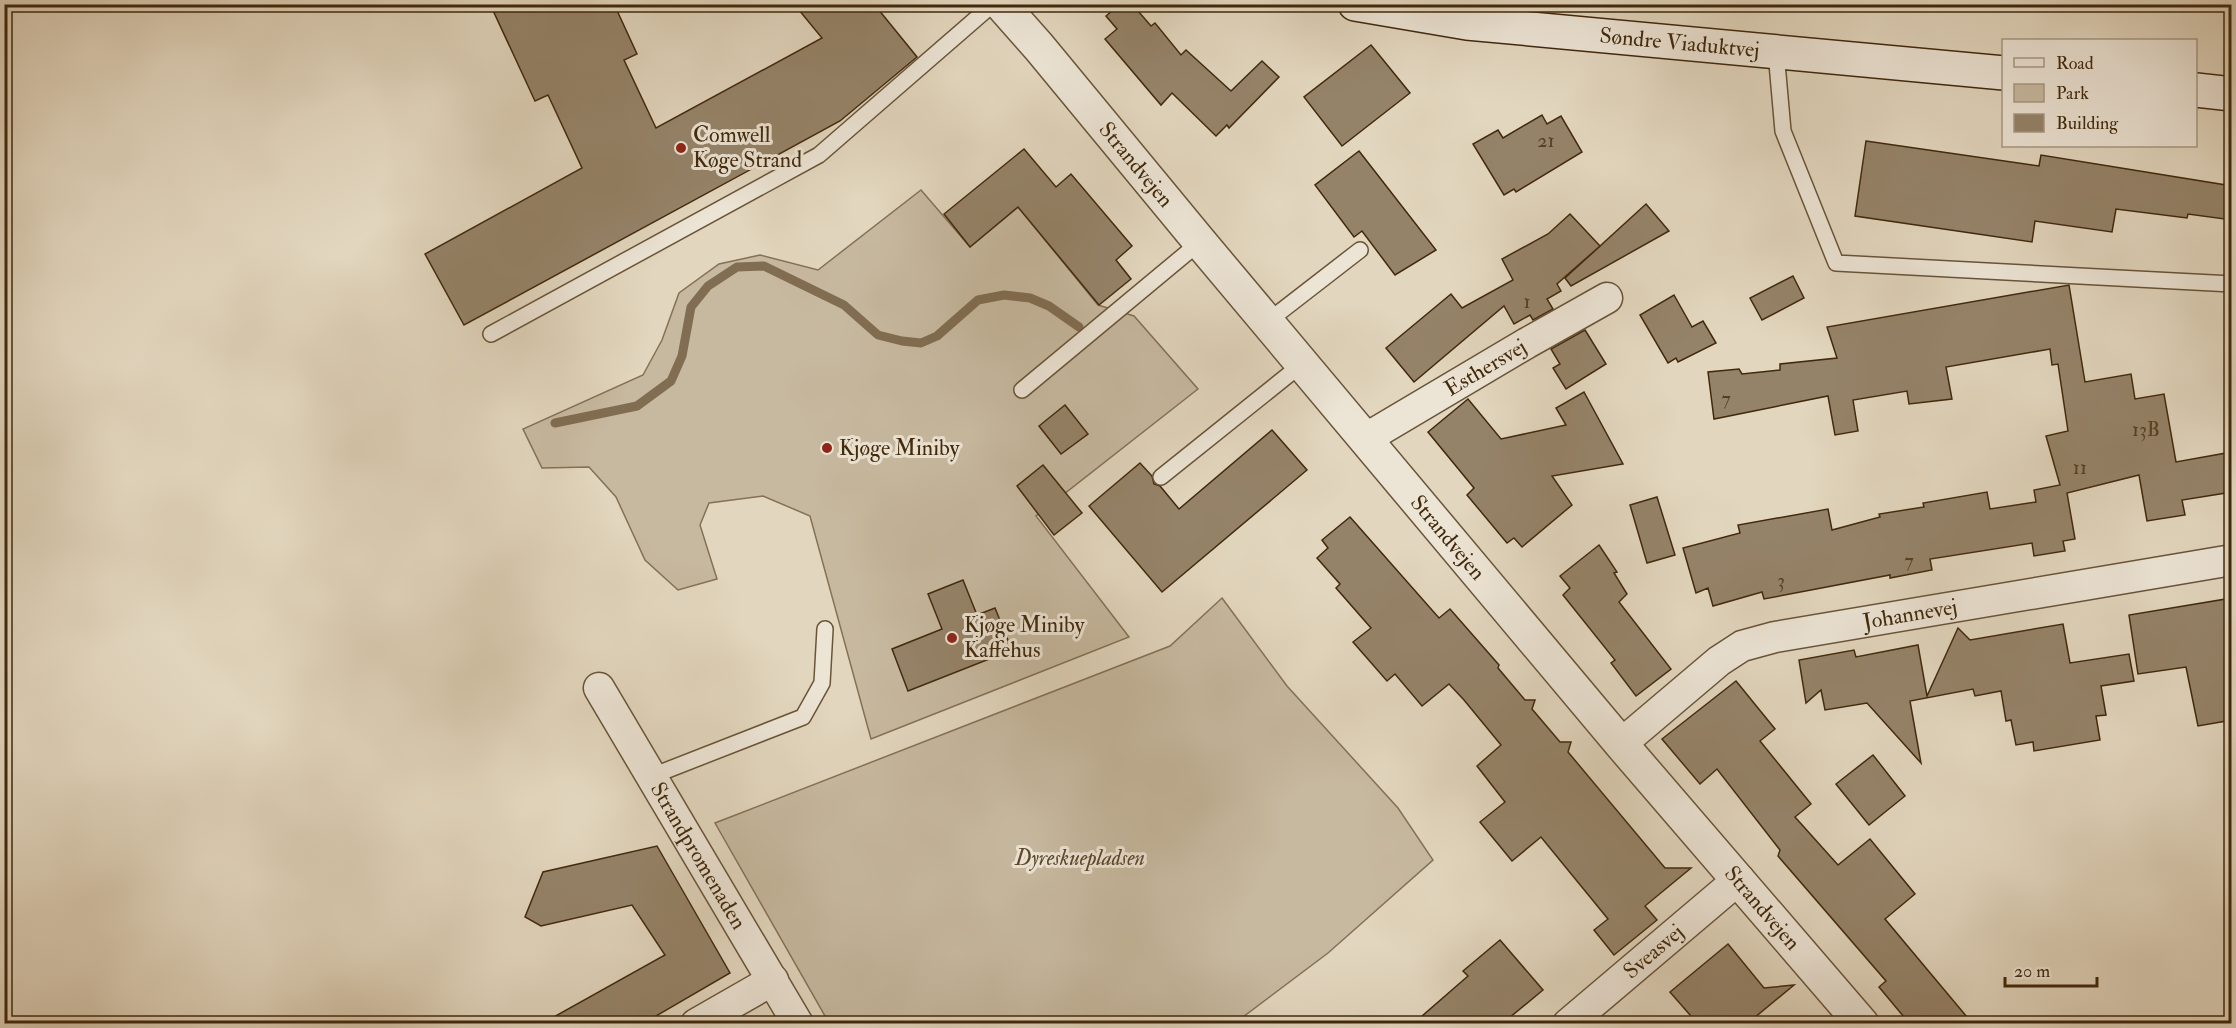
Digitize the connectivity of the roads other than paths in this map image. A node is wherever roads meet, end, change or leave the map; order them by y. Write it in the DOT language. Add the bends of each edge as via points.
graph roads {
  1 [pos="993,4"];
  2 [pos="1001,4"];
  3 [pos="1026,4"];
  4 [pos="1355,4"];
  5 [pos="1040,47"];
  6 [pos="1776,52"];
  7 [pos="2002,73"];
  8 [pos="2197,90"];
  9 [pos="2232,94"];
  10 [pos="1200,242"];
  11 [pos="1360,250"];
  12 [pos="2232,284"];
  13 [pos="1607,298"];
  14 [pos="1267,322"];
  15 [pos="491,334"];
  16 [pos="1302,364"];
  17 [pos="1022,390"];
  18 [pos="1365,439"];
  19 [pos="1161,477"];
  20 [pos="2232,560"];
  21 [pos="825,629"];
  22 [pos="599,688"];
  23 [pos="1621,744"];
  24 [pos="652,776"];
  25 [pos="1739,879"];
  26 [pos="773,980"];
  27 [pos="696,1023"];
  28 [pos="798,1023"];
  29 [pos="1568,1023"];
  30 [pos="1862,1023"];
  1 -- 15 [label="lane" via="819,155"];
  2 -- 5 [label="street, Strandvejen"];
  3 -- 5 [label="street, Strandvejen"];
  4 -- 6 [label="street, Søndre Viaduktvej" via="1467,23"];
  5 -- 10 [label="street, Strandvejen"];
  6 -- 7 [label="street, Søndre Viaduktvej"];
  6 -- 12 [label="lane" via="1783,131 1836,263"];
  8 -- 9 [label="street"];
  10 -- 14 [label="street, Strandvejen"];
  10 -- 17 [label="lane"];
  11 -- 14 [label="lane"];
  13 -- 18 [label="street, Esthersvej"];
  14 -- 16 [label="street, Strandvejen"];
  16 -- 18 [label="street, Strandvejen"];
  16 -- 19 [label="lane"];
  18 -- 23 [label="street, Strandvejen"];
  20 -- 23 [label="street, Johannevej" via="1775,637 1742,646"];
  21 -- 24 [label="lane" via="822,683 804,717"];
  22 -- 24 [label="street, Strandpromenaden"];
  23 -- 25 [label="street, Strandvejen"];
  24 -- 26 [label="street, Strandpromenaden"];
  25 -- 29 [label="street, Sveasvej"];
  25 -- 30 [label="street, Strandvejen"];
  26 -- 27 [label="street"];
  26 -- 28 [label="street, Strandpromenaden"];
}
